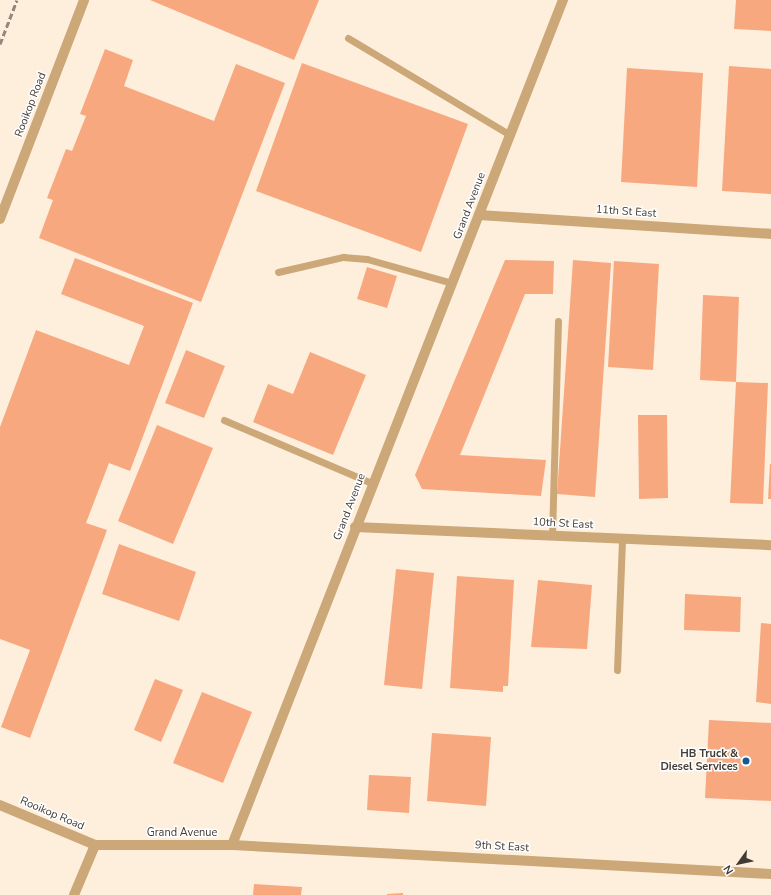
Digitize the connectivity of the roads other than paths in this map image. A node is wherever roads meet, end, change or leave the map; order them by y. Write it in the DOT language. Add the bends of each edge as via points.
graph roads {
  1 [pos="84,0"];
  2 [pos="563,0"];
  3 [pos="348,38"];
  4 [pos="510,135"];
  5 [pos="479,215"];
  6 [pos="0,219"];
  7 [pos="771,234"];
  8 [pos="278,272"];
  9 [pos="452,283"];
  10 [pos="558,321"];
  11 [pos="224,420"];
  12 [pos="372,483"];
  13 [pos="355,527"];
  14 [pos="552,536"];
  15 [pos="622,539"];
  16 [pos="771,545"];
  17 [pos="617,670"];
  18 [pos="0,805"];
  19 [pos="95,845"];
  20 [pos="232,845"];
  21 [pos="771,874"];
  22 [pos="74,895"];
  1 -- 6 [label="street, Rooikop Road"];
  2 -- 4 [label="street, Grand Avenue"];
  3 -- 4 [label="lane"];
  4 -- 5 [label="street, Grand Avenue"];
  5 -- 7 [label="street, 11th St East"];
  5 -- 9 [label="street, Grand Avenue"];
  8 -- 9 [label="lane" via="343,257 367,259"];
  9 -- 12 [label="street, Grand Avenue"];
  10 -- 14 [label="lane"];
  11 -- 12 [label="lane"];
  12 -- 13 [label="street, Grand Avenue"];
  13 -- 14 [label="street, 10th St East"];
  13 -- 20 [label="street, Grand Avenue"];
  14 -- 15 [label="street, 10th St East"];
  15 -- 16 [label="street, 10th St East"];
  15 -- 17 [label="lane"];
  18 -- 19 [label="street, Rooikop Road"];
  19 -- 20 [label="street, Grand Avenue"];
  19 -- 22 [label="street"];
  20 -- 21 [label="street, 9th St East"];
}
